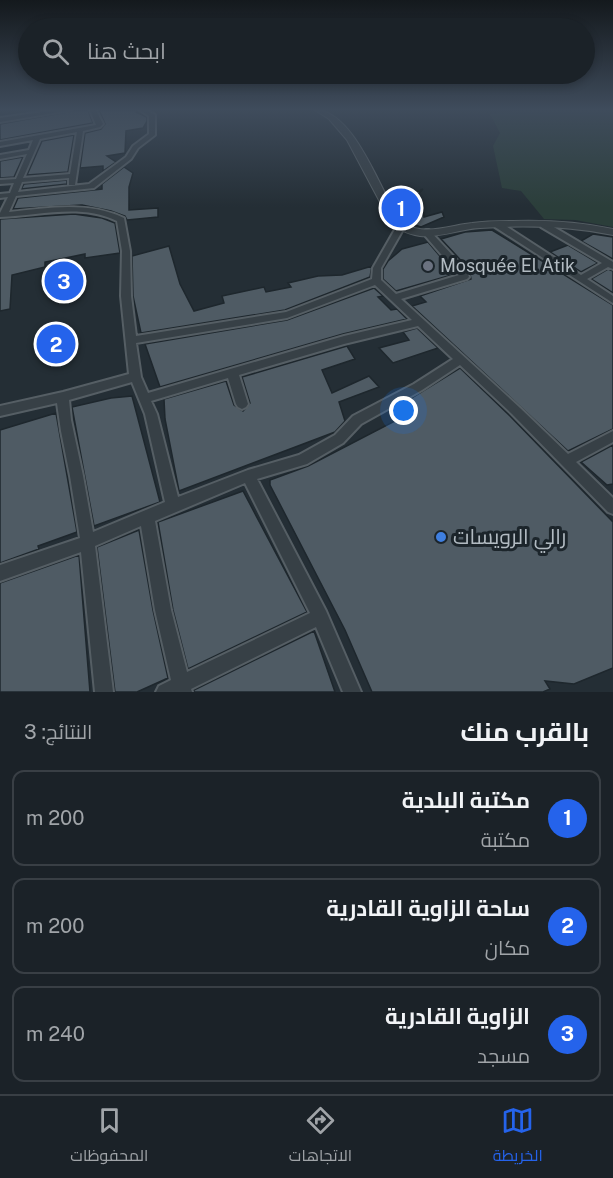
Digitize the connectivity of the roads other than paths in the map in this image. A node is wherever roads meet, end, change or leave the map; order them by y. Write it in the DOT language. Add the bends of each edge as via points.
graph roads {
  1 [pos="35,142"];
  2 [pos="78,142"];
  3 [pos="140,142"];
  4 [pos="351,142"];
  5 [pos="32,151"];
  6 [pos="0,157"];
  7 [pos="73,176"];
  8 [pos="21,180"];
  9 [pos="0,182"];
  10 [pos="67,190"];
  11 [pos="13,195"];
  12 [pos="0,196"];
  13 [pos="58,211"];
  14 [pos="2,215"];
  15 [pos="498,225"];
  16 [pos="544,225"];
  17 [pos="401,226"];
  18 [pos="426,232"];
  19 [pos="613,232"];
  20 [pos="611,264"];
  21 [pos="580,279"];
  22 [pos="376,281"];
  23 [pos="394,298"];
  24 [pos="613,300"];
  25 [pos="419,322"];
  26 [pos="131,340"];
  27 [pos="459,360"];
  28 [pos="232,372"];
  29 [pos="135,377"];
  30 [pos="63,398"];
  31 [pos="144,399"];
  32 [pos="242,404"];
  33 [pos="0,411"];
  34 [pos="613,436"];
  35 [pos="566,461"];
  36 [pos="248,476"];
  37 [pos="173,506"];
  38 [pos="613,507"];
  39 [pos="147,518"];
  40 [pos="88,542"];
  41 [pos="0,573"];
  42 [pos="320,617"];
  43 [pos="176,690"];
  44 [pos="104,692"];
  45 [pos="352,692"];
  1 -- 5 [label="street"];
  2 -- 7 [label="street"];
  3 -- 10 [label="street" via="129,158 97,182"];
  4 -- 17 [label="street"];
  5 -- 6 [label="street"];
  5 -- 8 [label="street"];
  7 -- 8 [label="street"];
  7 -- 10 [label="street"];
  8 -- 9 [label="street"];
  8 -- 11 [label="street"];
  10 -- 11 [label="street"];
  10 -- 13 [label="street"];
  11 -- 12 [label="street"];
  11 -- 14 [label="street"];
  13 -- 14 [label="street"];
  13 -- 26 [label="street" via="98,209 121,220"];
  15 -- 16 [label="street"];
  15 -- 18 [label="street"];
  15 -- 21 [label="street"];
  16 -- 19 [label="street"];
  16 -- 20 [label="street"];
  17 -- 18 [label="street"];
  17 -- 22 [label="street" via="377,268"];
  18 -- 23 [label="street" via="465,277"];
  20 -- 21 [label="street"];
  21 -- 24 [label="street"];
  22 -- 23 [label="street"];
  22 -- 26 [label="street" via="287,315"];
  23 -- 25 [label="street"];
  25 -- 27 [label="street"];
  25 -- 28 [label="street"];
  26 -- 29 [label="street"];
  27 -- 35 [label="street"];
  27 -- 36 [label="street" via="357,420 339,439 302,460"];
  28 -- 31 [label="street"];
  28 -- 32 [label="street"];
  29 -- 30 [label="street"];
  29 -- 31 [label="street"];
  30 -- 33 [label="street"];
  30 -- 40 [label="street" via="63,420"];
  31 -- 37 [label="street"];
  34 -- 35 [label="street"];
  35 -- 38 [label="street"];
  36 -- 37 [label="street"];
  36 -- 42 [label="street"];
  37 -- 39 [label="street"];
  39 -- 40 [label="street"];
  39 -- 43 [label="street"];
  40 -- 41 [label="street"];
  40 -- 44 [label="street"];
  42 -- 43 [label="street"];
  42 -- 45 [label="street"];
}
